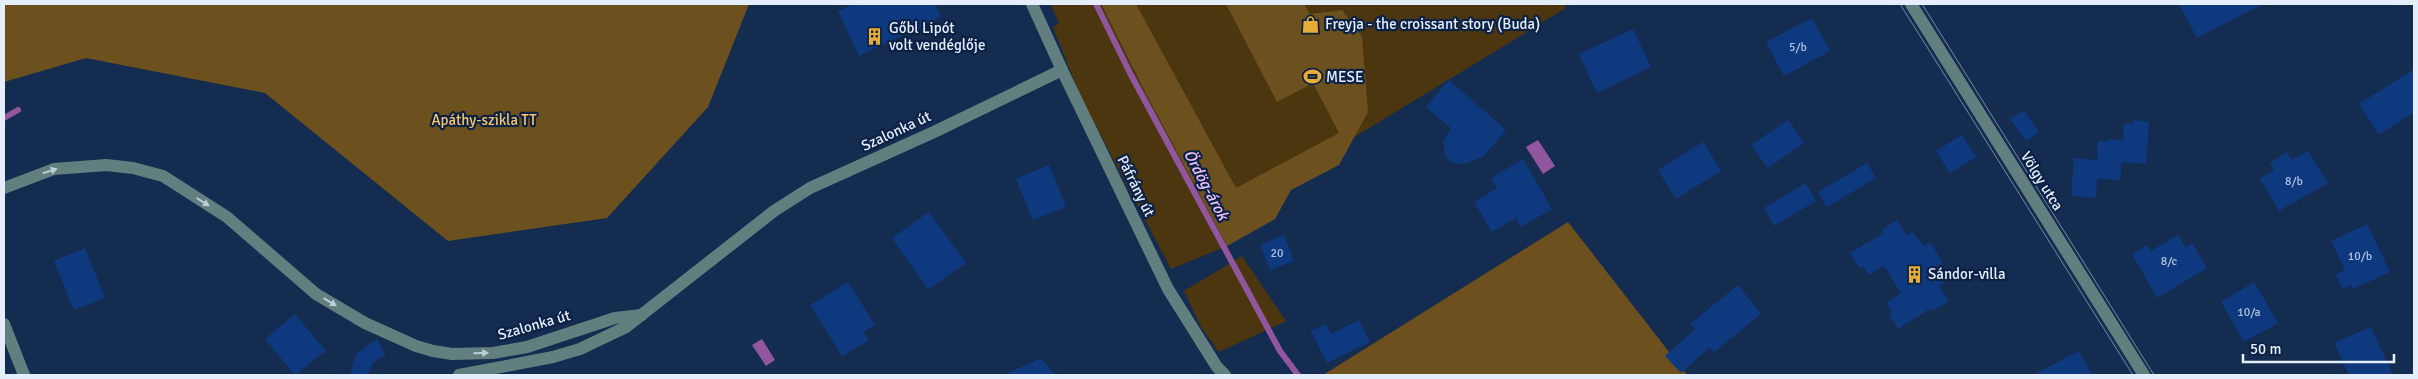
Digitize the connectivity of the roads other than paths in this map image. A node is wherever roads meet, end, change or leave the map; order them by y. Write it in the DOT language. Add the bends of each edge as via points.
graph roads {
  1 [pos="1032,4"];
  2 [pos="1911,4"];
  3 [pos="1062,70"];
  4 [pos="4,188"];
  5 [pos="642,315"];
  6 [pos="4,324"];
  7 [pos="24,375"];
  8 [pos="459,375"];
  9 [pos="1225,375"];
  10 [pos="2144,375"];
  1 -- 3 [label="street, Páfrány út"];
  2 -- 10 [label="street, Völgy utca"];
  3 -- 5 [label="street, Szalonka út" via="810,188 774,211"];
  3 -- 9 [label="street, Páfrány út" via="1168,289"];
  4 -- 5 [label="street, Szalonka út, one-way" via="54,169 106,166 133,168 163,176 227,217 316,294 365,323 433,351 493,353 527,347 615,318"];
  5 -- 8 [label="street" via="626,327 553,358"];
  6 -- 7 [label="street"];
}
